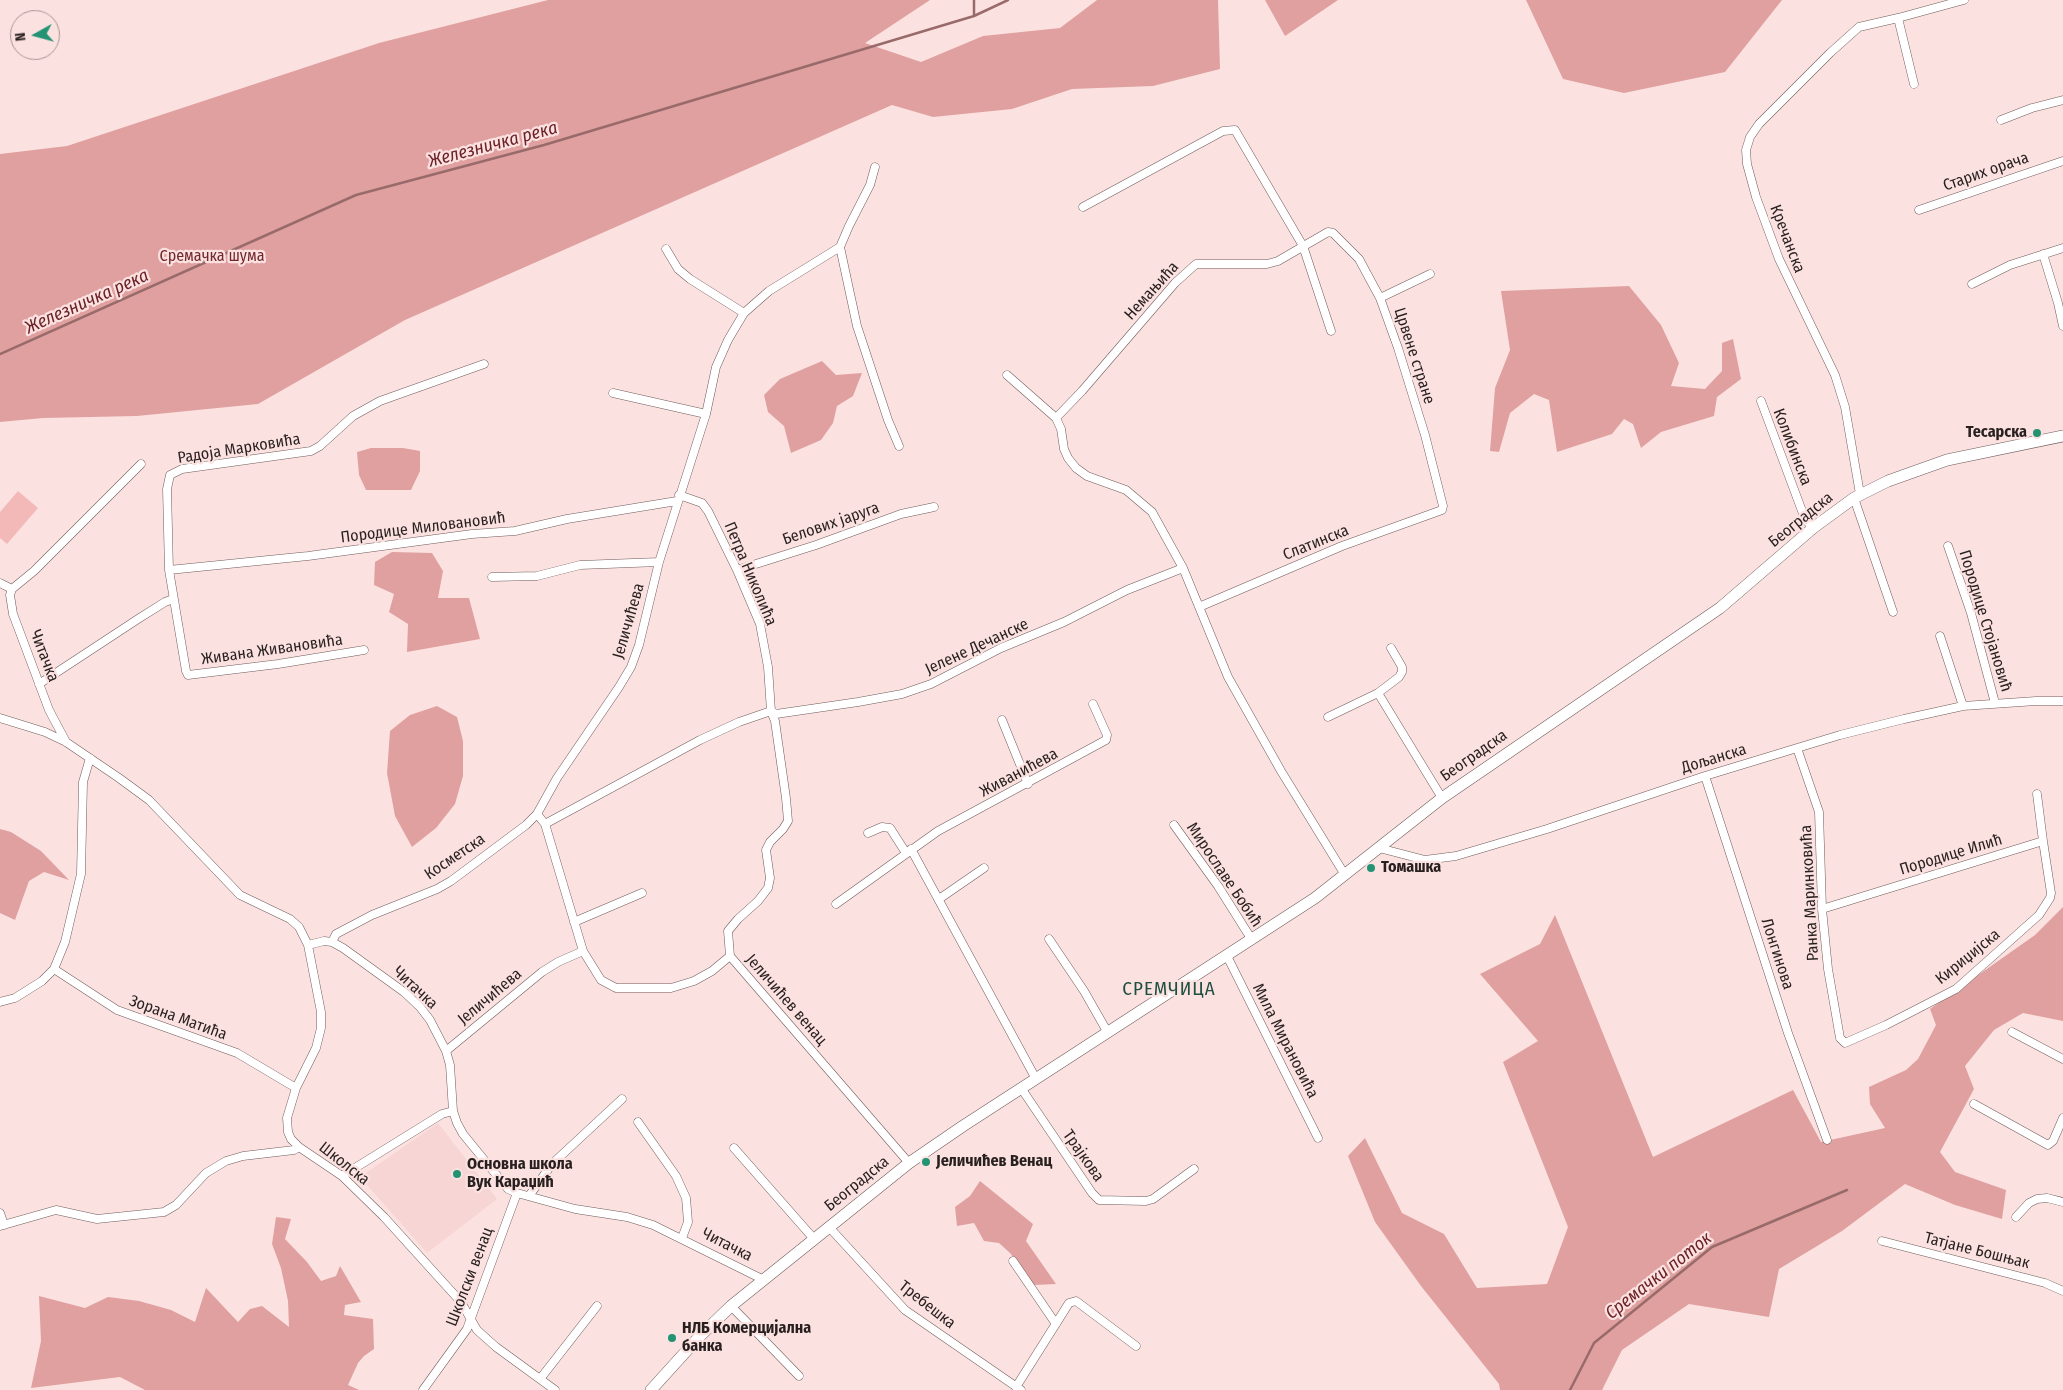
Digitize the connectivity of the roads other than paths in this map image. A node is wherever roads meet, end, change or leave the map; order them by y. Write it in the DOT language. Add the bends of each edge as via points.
graph roads {
  1 [pos="1964,0"];
  2 [pos="1898,18"];
  3 [pos="1914,84"];
  4 [pos="2063,100"];
  5 [pos="2001,120"];
  6 [pos="2063,161"];
  7 [pos="875,168"];
  8 [pos="1083,207"];
  9 [pos="1919,210"];
  10 [pos="1328,232"];
  11 [pos="1303,246"];
  12 [pos="840,247"];
  13 [pos="2063,248"];
  14 [pos="666,249"];
  15 [pos="2043,254"];
  16 [pos="1430,274"];
  17 [pos="1972,284"];
  18 [pos="1380,298"];
  19 [pos="744,313"];
  20 [pos="2063,326"];
  21 [pos="1332,331"];
  22 [pos="484,364"];
  23 [pos="1007,375"];
  24 [pos="613,392"];
  25 [pos="1760,401"];
  26 [pos="706,414"];
  27 [pos="1056,418"];
  28 [pos="2063,436"];
  29 [pos="899,446"];
  30 [pos="142,464"];
  31 [pos="1857,496"];
  32 [pos="678,498"];
  33 [pos="1444,506"];
  34 [pos="934,507"];
  35 [pos="1813,528"];
  36 [pos="1948,546"];
  37 [pos="659,562"];
  38 [pos="1183,568"];
  39 [pos="169,570"];
  40 [pos="737,570"];
  41 [pos="492,577"];
  42 [pos="0,583"];
  43 [pos="12,589"];
  44 [pos="173,599"];
  45 [pos="1199,607"];
  46 [pos="1893,612"];
  47 [pos="1940,636"];
  48 [pos="1391,648"];
  49 [pos="364,650"];
  50 [pos="39,684"];
  51 [pos="1378,693"];
  52 [pos="2063,701"];
  53 [pos="1995,703"];
  54 [pos="1093,704"];
  55 [pos="1963,706"];
  56 [pos="771,711"];
  57 [pos="1328,717"];
  58 [pos="0,718"];
  59 [pos="1002,720"];
  60 [pos="66,742"];
  61 [pos="1797,748"];
  62 [pos="90,758"];
  63 [pos="1705,776"];
  64 [pos="1028,784"];
  65 [pos="2037,794"];
  66 [pos="1442,798"];
  67 [pos="538,814"];
  68 [pos="545,824"];
  69 [pos="1174,825"];
  70 [pos="868,833"];
  71 [pos="2043,841"];
  72 [pos="1379,848"];
  73 [pos="908,851"];
  74 [pos="984,868"];
  75 [pos="1346,875"];
  76 [pos="642,893"];
  77 [pos="939,899"];
  78 [pos="836,904"];
  79 [pos="1822,909"];
  80 [pos="574,922"];
  81 [pos="1049,938"];
  82 [pos="1252,940"];
  83 [pos="332,942"];
  84 [pos="308,945"];
  85 [pos="582,951"];
  86 [pos="730,956"];
  87 [pos="1227,956"];
  88 [pos="54,969"];
  89 [pos="0,1002"];
  90 [pos="2012,1032"];
  91 [pos="1108,1033"];
  92 [pos="1840,1038"];
  93 [pos="446,1051"];
  94 [pos="2063,1058"];
  95 [pos="1036,1079"];
  96 [pos="296,1088"];
  97 [pos="1021,1088"];
  98 [pos="622,1099"];
  99 [pos="1974,1104"];
  100 [pos="453,1111"];
  101 [pos="2063,1118"];
  102 [pos="638,1122"];
  103 [pos="1318,1138"];
  104 [pos="1826,1140"];
  105 [pos="299,1147"];
  106 [pos="734,1148"];
  107 [pos="909,1163"];
  108 [pos="1194,1169"];
  109 [pos="342,1176"];
  110 [pos="517,1193"];
  111 [pos="529,1196"];
  112 [pos="2063,1202"];
  113 [pos="0,1214"];
  114 [pos="2016,1217"];
  115 [pos="2,1225"];
  116 [pos="829,1227"];
  117 [pos="682,1238"];
  118 [pos="814,1239"];
  119 [pos="1882,1241"];
  120 [pos="1013,1261"];
  121 [pos="762,1280"];
  122 [pos="2063,1292"];
  123 [pos="597,1306"];
  124 [pos="731,1306"];
  125 [pos="471,1320"];
  126 [pos="1056,1324"];
  127 [pos="1136,1346"];
  128 [pos="799,1376"];
  129 [pos="540,1380"];
  130 [pos="1019,1388"];
  131 [pos="423,1390"];
  132 [pos="555,1390"];
  133 [pos="651,1390"];
  1 -- 2 [label="street"];
  2 -- 3 [label="street"];
  2 -- 31 [label="street, Кречанска" via="1859,27 1759,124 1746,150 1756,197 1779,258 1835,375 1845,407"];
  4 -- 5 [label="street"];
  6 -- 9 [label="street, Старих орача"];
  7 -- 12 [label="street"];
  8 -- 11 [label="street" via="1223,131 1235,130"];
  10 -- 11 [label="street, Немањића"];
  10 -- 18 [label="street, Црвене стране" via="1360,259"];
  11 -- 21 [label="street"];
  11 -- 27 [label="street, Немањића" via="1267,264 1196,264"];
  12 -- 19 [label="street, Јеличићева" via="769,292"];
  12 -- 29 [label="street" via="857,326"];
  13 -- 15 [label="street"];
  14 -- 19 [label="street" via="678,269 690,279"];
  15 -- 17 [label="street" via="1995,271"];
  15 -- 20 [label="street"];
  16 -- 18 [label="street"];
  18 -- 33 [label="street, Црвене стране"];
  19 -- 26 [label="street, Јеличићева" via="716,367"];
  22 -- 39 [label="street, Радоја Марковића" via="380,401 353,416 311,451 182,469 170,475 167,489"];
  23 -- 27 [label="street"];
  24 -- 26 [label="street"];
  25 -- 35 [label="street, Колибинска" via="1805,519"];
  26 -- 32 [label="street, Јеличићева"];
  27 -- 38 [label="street" via="1064,449 1076,468 1087,476 1126,490 1143,504 1157,520"];
  28 -- 31 [label="main road, Београдска" via="1947,460 1912,471"];
  30 -- 43 [label="street"];
  31 -- 35 [label="main road, Београдска"];
  31 -- 46 [label="street, Београдска"];
  32 -- 37 [label="street, Јеличићева"];
  32 -- 39 [label="street, Породице Миловановић" via="515,531"];
  32 -- 40 [label="street, Петра Николића" via="702,503"];
  33 -- 45 [label="street, Слатинска" via="1442,510 1342,546"];
  34 -- 40 [label="street, Белових јаруга" via="900,514"];
  35 -- 66 [label="main road, Београдска" via="1720,608"];
  36 -- 53 [label="street, Породице Стојановић" via="1971,613"];
  37 -- 41 [label="street" via="580,565 538,576"];
  37 -- 67 [label="street, Јеличићева" via="631,667 557,778"];
  38 -- 45 [label="street"];
  38 -- 56 [label="street, Јелене Дечанске" via="1001,648 931,684 902,694 858,702 776,714"];
  39 -- 44 [label="street"];
  40 -- 56 [label="street, Петра Николића" via="762,633"];
  42 -- 43 [label="street"];
  43 -- 50 [label="street, Читачка" via="13,614"];
  44 -- 49 [label="street, Живана Живановића" via="188,675"];
  44 -- 50 [label="street"];
  45 -- 75 [label="street" via="1228,677 1281,771"];
  47 -- 55 [label="street"];
  48 -- 51 [label="street" via="1402,672"];
  50 -- 60 [label="street, Читачка"];
  51 -- 57 [label="street"];
  51 -- 66 [label="street"];
  52 -- 53 [label="street, Дољанска"];
  53 -- 55 [label="street, Дољанска"];
  54 -- 64 [label="street, Живанићева" via="1107,735 1106,740"];
  55 -- 61 [label="street, Дољанска"];
  56 -- 68 [label="street" via="700,740"];
  56 -- 86 [label="street, Јеличићев венац" via="788,821 766,850 770,878 768,888 728,931"];
  58 -- 60 [label="street, Читачка"];
  59 -- 64 [label="street"];
  60 -- 62 [label="street, Читачка"];
  61 -- 63 [label="street, Дољанска"];
  61 -- 79 [label="street, Ранка Маринковића" via="1819,812"];
  62 -- 84 [label="street, Читачка" via="150,800 240,895 277,912 299,927"];
  62 -- 88 [label="street" via="83,782 81,874 65,942"];
  63 -- 72 [label="street, Дољанска" via="1456,856 1425,860"];
  63 -- 104 [label="street, Лонгинова" via="1788,1034"];
  64 -- 73 [label="street, Живанићева" via="938,831"];
  65 -- 71 [label="street"];
  66 -- 72 [label="main road, Београдска"];
  67 -- 68 [label="street"];
  67 -- 83 [label="street, Косметска" via="451,881 364,919 336,934"];
  68 -- 80 [label="street"];
  69 -- 82 [label="street, Мирославе Бобић"];
  70 -- 73 [label="street" via="882,826 890,828"];
  71 -- 79 [label="street, Породице Илић"];
  71 -- 92 [label="street, Кириџијска" via="2051,893 2039,915 1956,988 1849,1043 1842,1042"];
  72 -- 75 [label="main road, Београдска"];
  73 -- 77 [label="street"];
  73 -- 78 [label="street, Живанићева"];
  74 -- 77 [label="street"];
  75 -- 82 [label="main road, Београдска"];
  76 -- 80 [label="street"];
  77 -- 95 [label="street"];
  79 -- 92 [label="street, Ранка Маринковића"];
  80 -- 85 [label="street"];
  81 -- 91 [label="street"];
  82 -- 87 [label="main road, Београдска"];
  83 -- 84 [label="street"];
  83 -- 93 [label="street, Читачка" via="379,973 414,1002 430,1020"];
  84 -- 96 [label="street" via="321,1028 316,1048"];
  85 -- 86 [label="street" via="601,980 616,988 683,985 712,971"];
  85 -- 93 [label="street, Јеличићева" via="542,972"];
  86 -- 107 [label="street, Јеличићев венац"];
  87 -- 91 [label="main road, Београдска"];
  87 -- 103 [label="street, Мила Мирановића"];
  88 -- 89 [label="street" via="26,992"];
  88 -- 96 [label="street, Зорана Матића" via="117,1010 237,1053"];
  90 -- 94 [label="street"];
  91 -- 95 [label="main road, Београдска"];
  93 -- 100 [label="street, Читачка"];
  95 -- 97 [label="main road, Београдска"];
  96 -- 105 [label="street" via="287,1126 291,1139"];
  97 -- 107 [label="main road, Београдска"];
  97 -- 108 [label="street, Трајкова" via="1099,1200 1153,1199"];
  98 -- 111 [label="street" via="552,1164"];
  99 -- 101 [label="street" via="2048,1145"];
  100 -- 109 [label="street" via="442,1114"];
  100 -- 110 [label="street, Читачка" via="463,1134 502,1183"];
  102 -- 117 [label="street" via="676,1176 686,1198 688,1222"];
  105 -- 109 [label="street, Школска"];
  105 -- 115 [label="street, Школска" via="226,1161 206,1173 176,1205 164,1212 97,1220 56,1210"];
  106 -- 118 [label="street"];
  107 -- 116 [label="main road, Београдска"];
  109 -- 125 [label="street, Школска" via="461,1302"];
  110 -- 111 [label="street, Читачка"];
  110 -- 125 [label="street, Школски венац"];
  111 -- 117 [label="street, Читачка" via="575,1209 641,1221"];
  112 -- 114 [label="street" via="2037,1199"];
  113 -- 115 [label="street"];
  116 -- 118 [label="main road, Београдска"];
  116 -- 130 [label="street, Требешка" via="905,1310"];
  117 -- 121 [label="street, Читачка"];
  118 -- 121 [label="main road, Београдска"];
  119 -- 122 [label="street, Татјане Бошњак" via="2045,1283"];
  120 -- 126 [label="street"];
  121 -- 124 [label="main road, Београдска"];
  123 -- 129 [label="street"];
  124 -- 128 [label="street"];
  124 -- 133 [label="main road, Београдска"];
  125 -- 129 [label="street, Школска" via="496,1347"];
  125 -- 131 [label="street, Школски венац"];
  126 -- 127 [label="street" via="1069,1303 1076,1301"];
  126 -- 130 [label="street"];
  129 -- 132 [label="street, Школска"];
}
